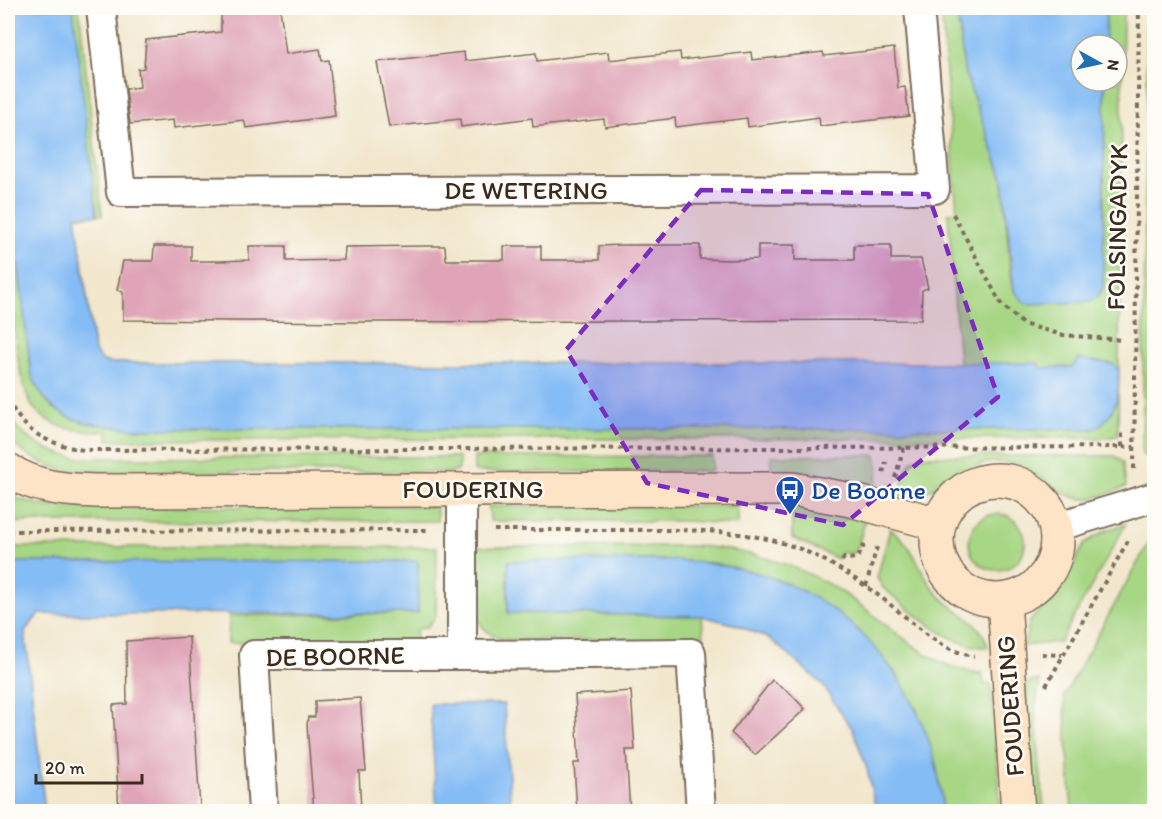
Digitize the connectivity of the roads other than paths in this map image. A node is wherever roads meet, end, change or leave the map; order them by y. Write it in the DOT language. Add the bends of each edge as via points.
graph roads {
  1 [pos="101,8"];
  2 [pos="919,8"];
  3 [pos="8,470"];
  4 [pos="462,489"];
  5 [pos="1144,501"];
  6 [pos="938,524"];
  7 [pos="1056,527"];
  8 [pos="1004,600"];
  9 [pos="462,655"];
  10 [pos="263,812"];
  11 [pos="701,812"];
  12 [pos="1018,812"];
  1 -- 2 [label="street, DE WETERING" via="121,192 935,189"];
  3 -- 4 [label="street, FOUDERING" via="21,479 60,490"];
  4 -- 6 [label="street, FOUDERING" via="792,489 852,500"];
  4 -- 9 [label="street"];
  5 -- 7 [label="street"];
  6 -- 7 [label="street" via="947,506 961,492 978,482 998,479 1018,483 1035,493 1048,508"];
  6 -- 8 [label="street" via="936,544 940,563 951,580 966,593 984,600"];
  7 -- 8 [label="street" via="1057,547 1052,566 1040,583 1023,595"];
  8 -- 12 [label="street, FOUDERING"];
  9 -- 10 [label="street, DE BOORNE" via="254,655"];
  9 -- 11 [label="street, DE BOORNE" via="691,653"];
}
